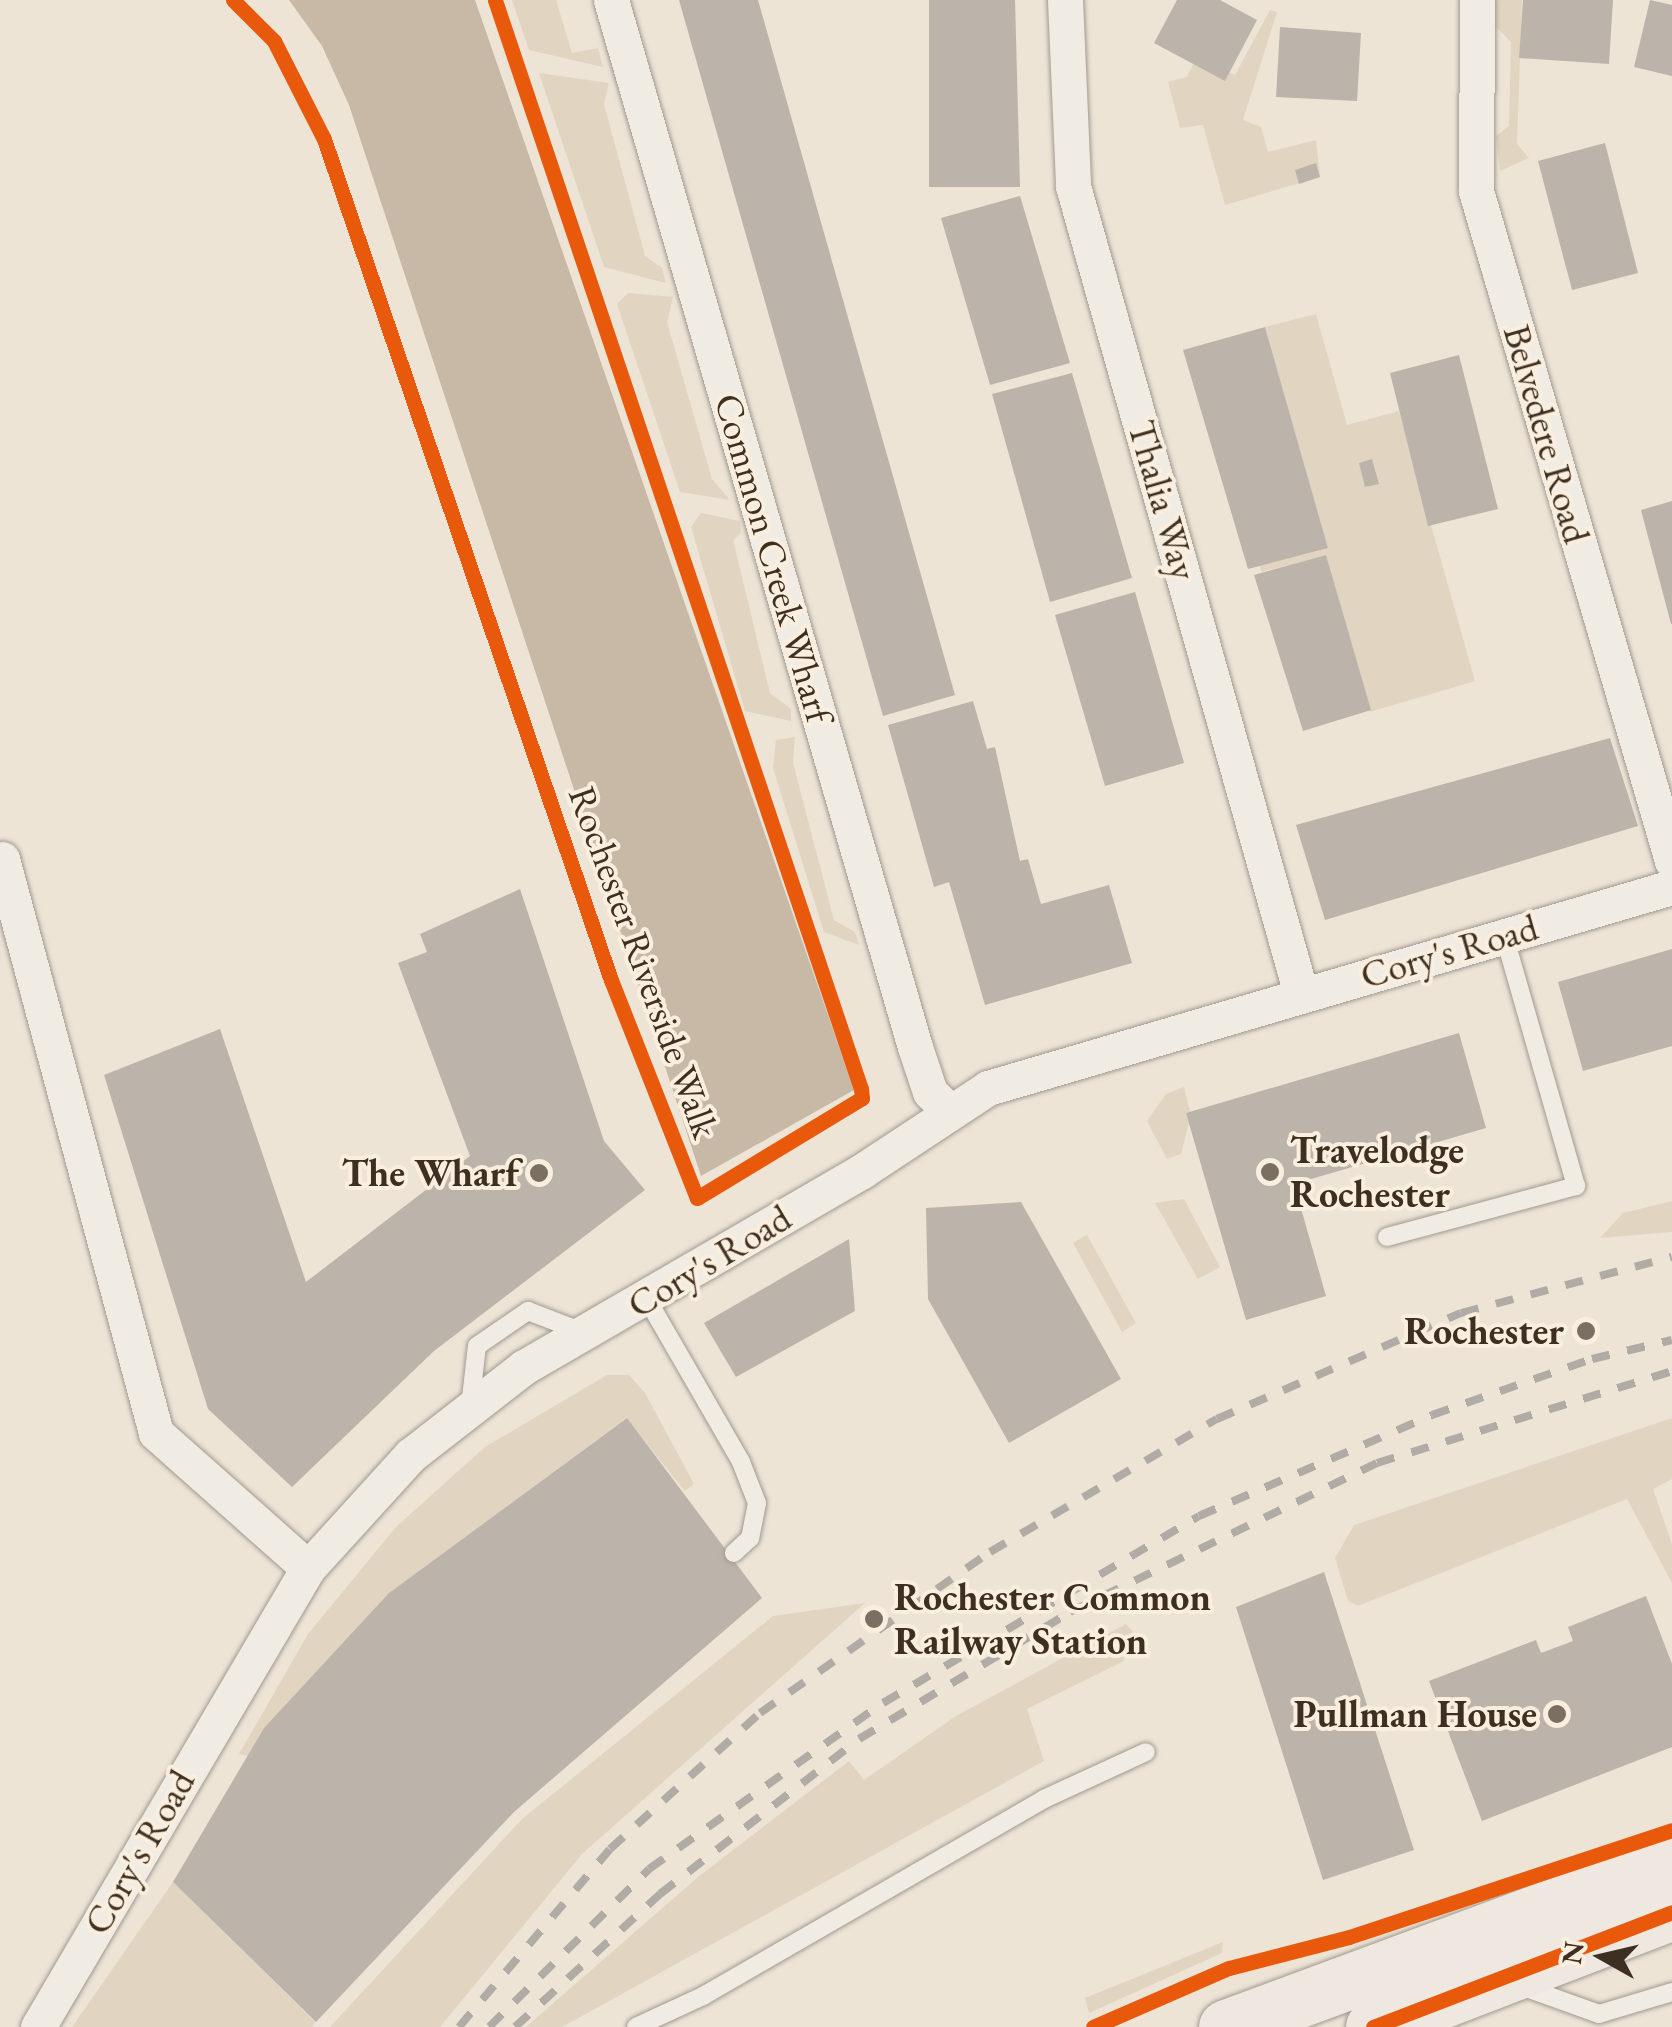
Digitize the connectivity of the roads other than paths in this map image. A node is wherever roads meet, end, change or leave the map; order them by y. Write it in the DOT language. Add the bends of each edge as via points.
graph roads {
  1 [pos="610,0"];
  2 [pos="1065,0"];
  3 [pos="1477,0"];
  4 [pos="2,859"];
  5 [pos="1672,861"];
  6 [pos="1672,887"];
  7 [pos="1504,935"];
  8 [pos="1301,994"];
  9 [pos="948,1110"];
  10 [pos="1388,1237"];
  11 [pos="647,1299"];
  12 [pos="586,1333"];
  13 [pos="470,1408"];
  14 [pos="734,1553"];
  15 [pos="308,1568"];
  16 [pos="1146,1752"];
  17 [pos="1672,1862"];
  18 [pos="1672,1912"];
  19 [pos="1492,1980"];
  20 [pos="1672,1992"];
  21 [pos="38,2027"];
  22 [pos="636,2027"];
  23 [pos="1226,2027"];
  24 [pos="1372,2027"];
  1 -- 9 [label="street, Common Creek Wharf" via="916,1047 930,1092"];
  2 -- 8 [label="street, Thalia Way" via="1073,186"];
  3 -- 5 [label="street, Belvedere Road" via="1476,191"];
  4 -- 15 [label="street" via="156,1433"];
  6 -- 7 [label="street, Cory's Road"];
  7 -- 8 [label="street, Cory's Road"];
  7 -- 10 [label="lane" via="1576,1186"];
  8 -- 9 [label="street, Cory's Road" via="1011,1078"];
  9 -- 11 [label="street, Cory's Road" via="892,1152"];
  11 -- 12 [label="street, Cory's Road"];
  11 -- 14 [label="lane" via="741,1462 756,1503 750,1538"];
  12 -- 13 [label="street, Cory's Road"];
  12 -- 13 [label="lane" via="528,1311 477,1346"];
  13 -- 15 [label="street, Cory's Road" via="411,1455"];
  15 -- 21 [label="street, Cory's Road"];
  16 -- 22 [label="lane" via="1044,1799 704,1996"];
  17 -- 23 [label="main road"];
  18 -- 19 [label="main road"];
  19 -- 20 [label="lane" via="1599,2014"];
  19 -- 24 [label="main road"];
}
